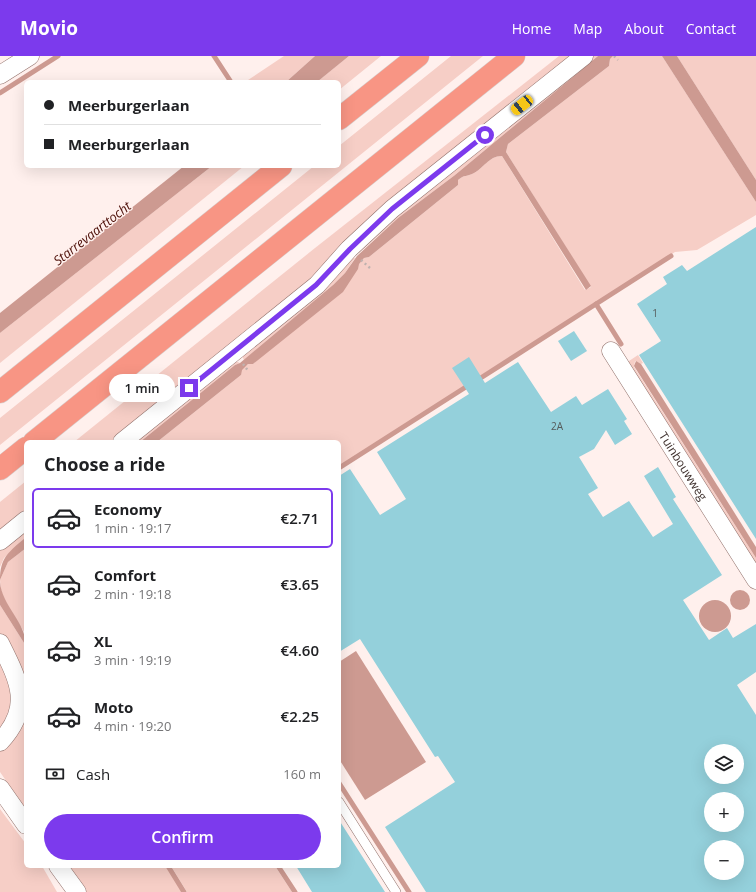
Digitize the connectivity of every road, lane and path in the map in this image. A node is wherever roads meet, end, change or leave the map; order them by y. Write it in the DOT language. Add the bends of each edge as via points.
graph roads {
  1 [pos="30,56"];
  2 [pos="418,56"];
  3 [pos="514,56"];
  4 [pos="584,56"];
  5 [pos="614,56"];
  6 [pos="618,60"];
  7 [pos="0,75"];
  8 [pos="341,117"];
  9 [pos="279,168"];
  10 [pos="362,260"];
  11 [pos="370,268"];
  12 [pos="611,351"];
  13 [pos="245,367"];
  14 [pos="249,372"];
  15 [pos="0,392"];
  16 [pos="36,440"];
  17 [pos="124,440"];
  18 [pos="24,450"];
  19 [pos="0,469"];
  20 [pos="24,522"];
  21 [pos="0,541"];
  22 [pos="756,580"];
  23 [pos="0,643"];
  24 [pos="0,742"];
  25 [pos="0,788"];
  26 [pos="341,805"];
  27 [pos="24,822"];
  28 [pos="59,868"];
  29 [pos="77,892"];
  30 [pos="396,892"];
  1 -- 7 [label="street"];
  2 -- 8 [label="highway"];
  3 -- 16 [label="highway"];
  4 -- 17 [label="street" via="392,209 316,285"];
  5 -- 6 [label="path"];
  9 -- 15 [label="highway"];
  10 -- 11 [label="path"];
  12 -- 22 [label="street, Tuinbouwweg"];
  13 -- 14 [label="path"];
  18 -- 19 [label="highway"];
  20 -- 21 [label="street"];
  23 -- 24 [label="street" via="18,681 20,702 14,724"];
  25 -- 27 [label="street"];
  26 -- 30 [label="lane"];
  28 -- 29 [label="street"];
}
